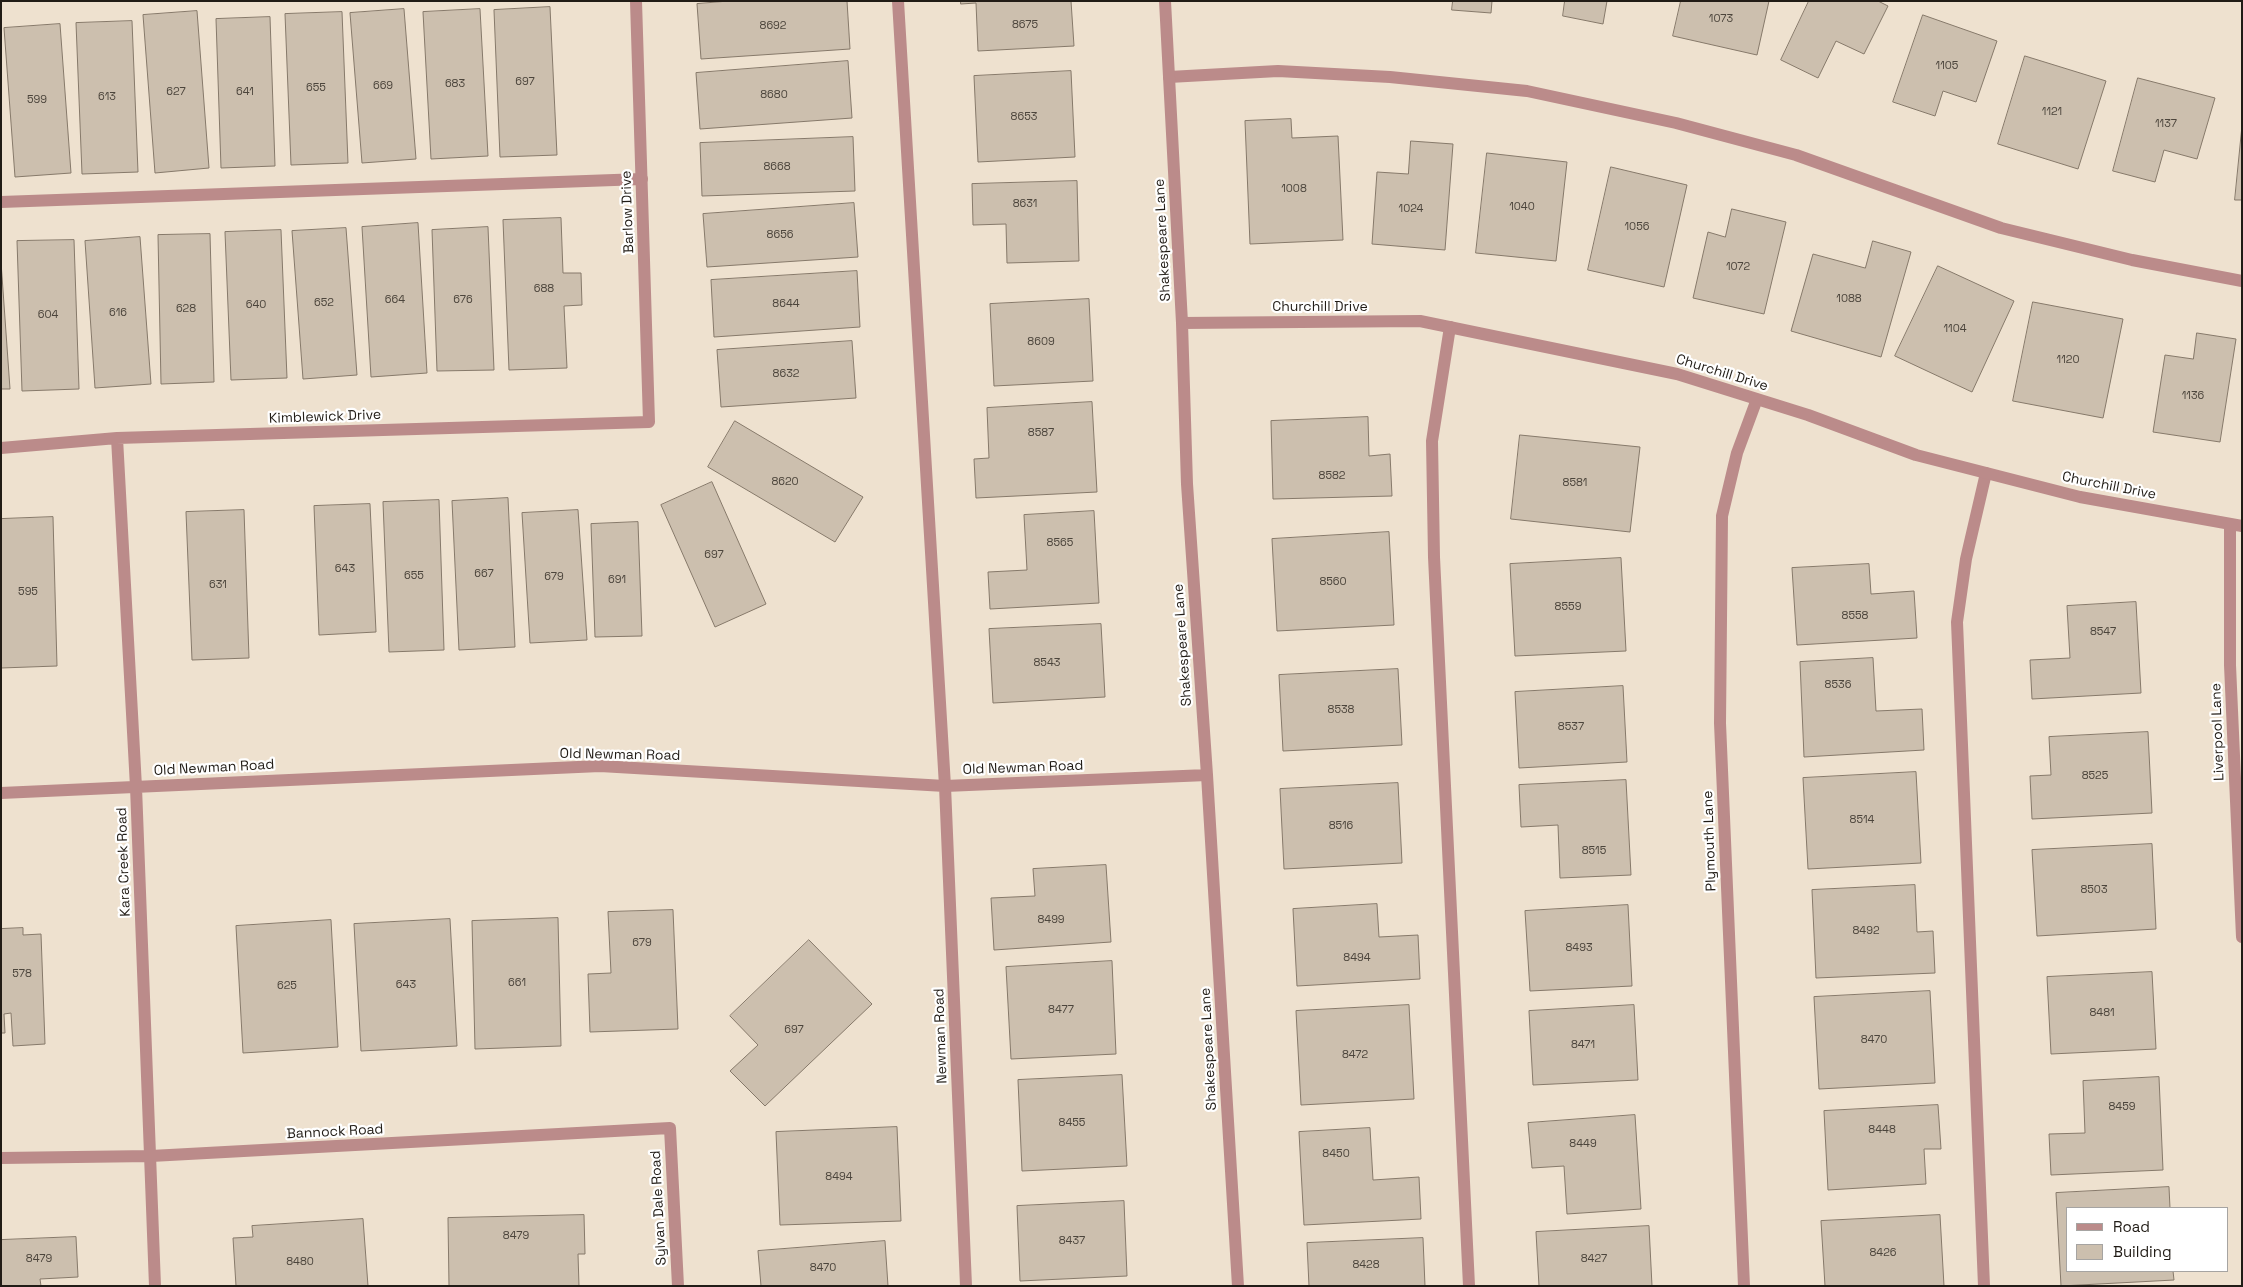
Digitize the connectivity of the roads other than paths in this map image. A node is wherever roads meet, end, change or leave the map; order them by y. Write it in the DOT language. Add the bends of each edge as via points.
graph roads {
  1 [pos="636,1"];
  2 [pos="898,1"];
  3 [pos="1165,1"];
  4 [pos="1169,77"];
  5 [pos="642,179"];
  6 [pos="1,202"];
  7 [pos="2242,281"];
  8 [pos="1182,323"];
  9 [pos="1450,327"];
  10 [pos="1757,399"];
  11 [pos="649,422"];
  12 [pos="117,438"];
  13 [pos="1,448"];
  14 [pos="1986,473"];
  15 [pos="2236,525"];
  16 [pos="1207,775"];
  17 [pos="945,786"];
  18 [pos="136,787"];
  19 [pos="1,793"];
  20 [pos="2242,937"];
  21 [pos="670,1128"];
  22 [pos="151,1156"];
  23 [pos="1,1158"];
  24 [pos="154,1286"];
  25 [pos="678,1286"];
  26 [pos="966,1286"];
  27 [pos="1238,1286"];
  28 [pos="1469,1286"];
  29 [pos="1744,1286"];
  30 [pos="1984,1286"];
  1 -- 5 [label="street, Barlow Drive"];
  2 -- 17 [label="street, Newman Road"];
  3 -- 4 [label="street, Shakespeare Lane"];
  4 -- 7 [label="street" via="1278,71 1527,90 1676,123 1796,155 2001,228 2132,260"];
  4 -- 8 [label="street, Shakespeare Lane"];
  5 -- 6 [label="street"];
  5 -- 11 [label="street, Barlow Drive"];
  8 -- 9 [label="street, Churchill Drive" via="1420,321"];
  8 -- 16 [label="street, Shakespeare Lane" via="1187,484"];
  9 -- 10 [label="street, Churchill Drive" via="1677,374"];
  9 -- 28 [label="street" via="1432,441 1434,547"];
  10 -- 14 [label="street, Churchill Drive" via="1916,455"];
  10 -- 29 [label="street, Plymouth Lane" via="1737,453 1722,516 1720,723"];
  11 -- 12 [label="street, Kimblewick Drive"];
  12 -- 13 [label="street, Kimblewick Drive"];
  12 -- 18 [label="street, Kara Creek Road"];
  14 -- 15 [label="street, Churchill Drive" via="2080,497"];
  14 -- 30 [label="street" via="1966,559 1957,622"];
  15 -- 20 [label="street, Liverpool Lane" via="2230,665"];
  16 -- 17 [label="street, Old Newman Road"];
  16 -- 27 [label="street, Shakespeare Lane"];
  17 -- 18 [label="street, Old Newman Road" via="600,766"];
  17 -- 26 [label="street, Newman Road"];
  18 -- 19 [label="street, Old Newman Road"];
  18 -- 22 [label="street, Kara Creek Road"];
  21 -- 22 [label="street, Bannock Road"];
  21 -- 25 [label="street, Sylvan Dale Road"];
  22 -- 23 [label="street, Bannock Road"];
  22 -- 24 [label="street, Kara Creek Road"];
}
